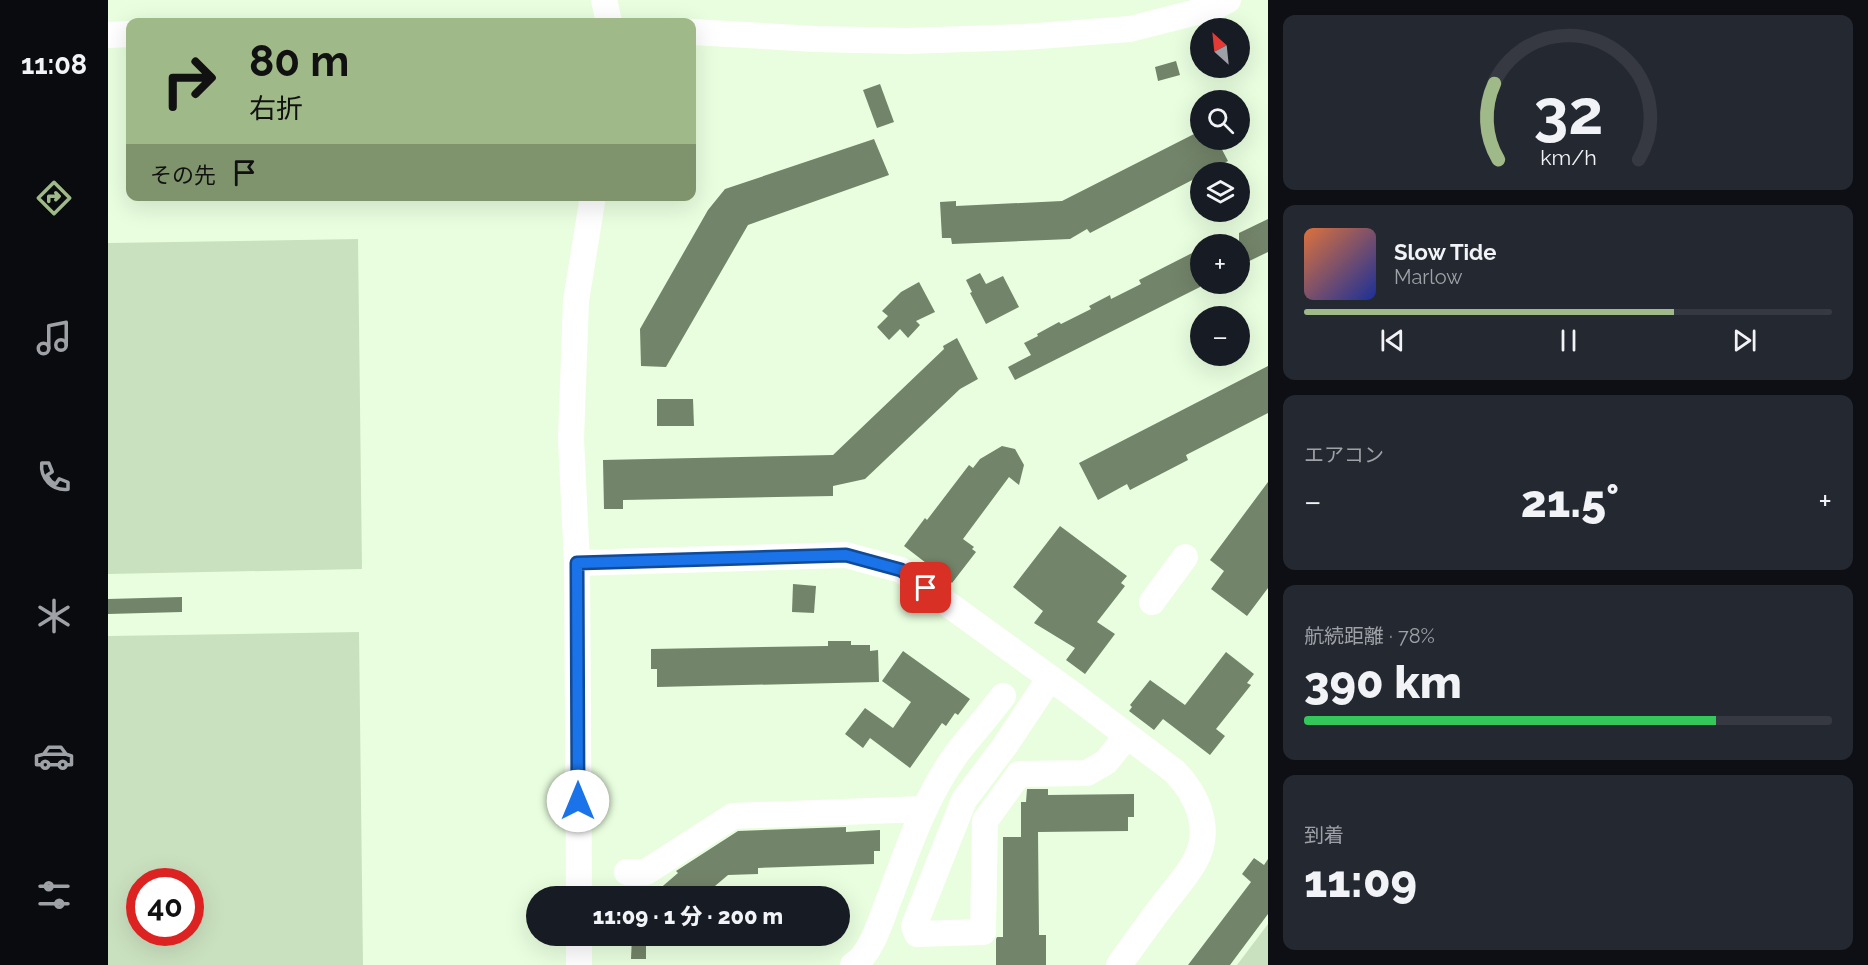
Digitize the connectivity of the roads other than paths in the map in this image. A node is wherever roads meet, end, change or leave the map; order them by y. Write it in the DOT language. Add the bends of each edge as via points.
graph roads {
  1 [pos="604,0"];
  2 [pos="1228,0"];
  3 [pos="608,18"];
  4 [pos="696,32"];
  5 [pos="126,34"];
  6 [pos="108,35"];
  7 [pos="592,201"];
  8 [pos="1185,557"];
  9 [pos="577,563"];
  10 [pos="1152,602"];
  11 [pos="1050,678"];
  12 [pos="1003,696"];
  13 [pos="1127,736"];
  14 [pos="924,809"];
  15 [pos="627,872"];
  16 [pos="579,886"];
  17 [pos="579,946"];
  18 [pos="579,965"];
  19 [pos="852,965"];
  20 [pos="1119,965"];
  1 -- 3 [label="street"];
  2 -- 4 [label="street" via="1212,8 1130,29 1025,37 906,41"];
  5 -- 6 [label="street"];
  7 -- 9 [label="street" via="576,301 571,439"];
  8 -- 10 [label="street"];
  9 -- 11 [label="street" via="846,555 901,570"];
  9 -- 16 [label="street"];
  11 -- 13 [label="street"];
  11 -- 13 [label="street" via="964,800 914,926 917,934 983,932 985,821 1019,774 1087,773 1106,762"];
  12 -- 14 [label="street" via="956,754"];
  13 -- 20 [label="street" via="1185,782 1198,806 1203,830 1195,862"];
  14 -- 15 [label="street" via="733,816 646,872"];
  14 -- 19 [label="street" via="875,935"];
  17 -- 18 [label="street"];
}
